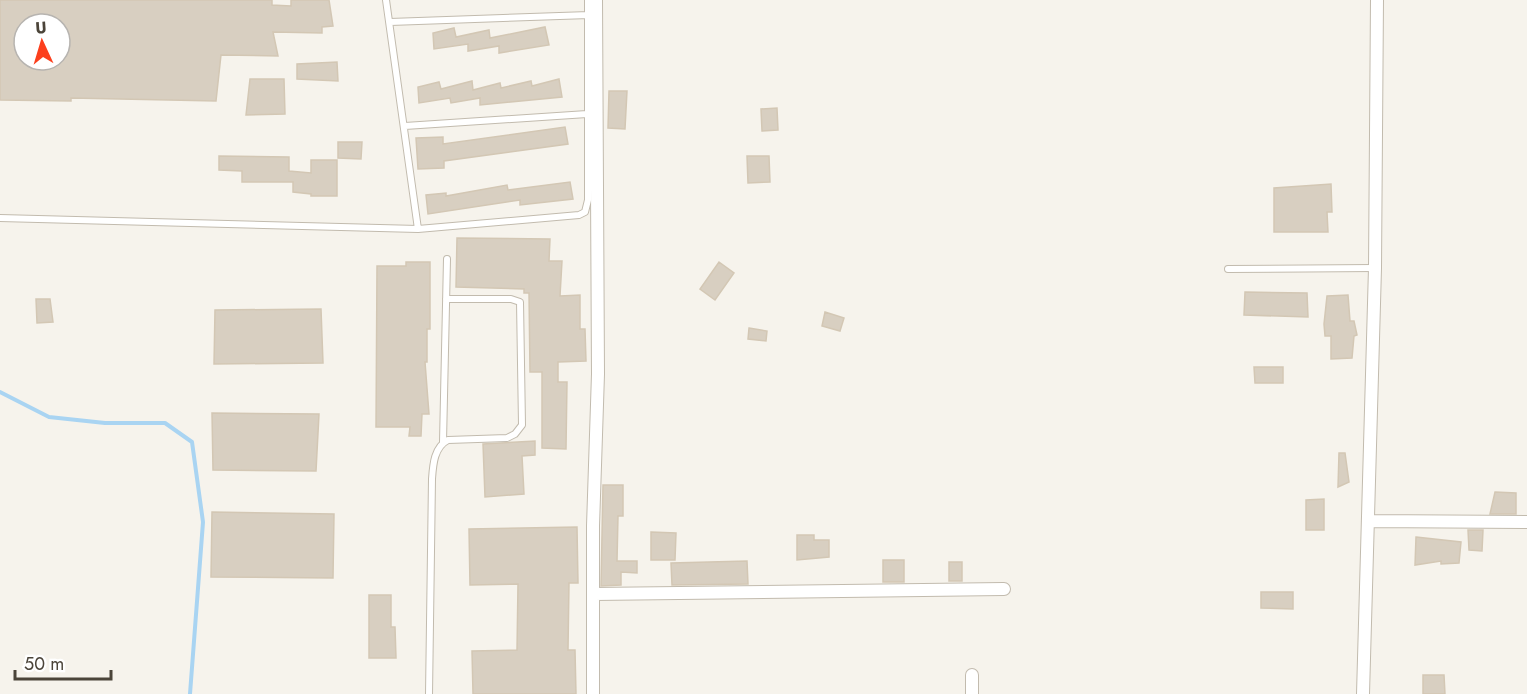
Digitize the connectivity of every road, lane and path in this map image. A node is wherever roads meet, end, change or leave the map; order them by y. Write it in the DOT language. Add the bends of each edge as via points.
graph roads {
  1 [pos="386,0"];
  2 [pos="588,0"];
  3 [pos="596,0"];
  4 [pos="1377,0"];
  5 [pos="589,15"];
  6 [pos="390,22"];
  7 [pos="587,114"];
  8 [pos="405,126"];
  9 [pos="0,218"];
  10 [pos="418,229"];
  11 [pos="447,259"];
  12 [pos="1375,268"];
  13 [pos="1228,269"];
  14 [pos="446,298"];
  15 [pos="443,442"];
  16 [pos="1368,521"];
  17 [pos="1527,522"];
  18 [pos="1004,589"];
  19 [pos="594,594"];
  20 [pos="972,675"];
  21 [pos="429,694"];
  22 [pos="593,694"];
  23 [pos="972,694"];
  24 [pos="1363,694"];
  1 -- 6 [label="lane"];
  2 -- 5 [label="lane"];
  3 -- 19 [label="street" via="598,374"];
  4 -- 12 [label="street"];
  5 -- 6 [label="lane"];
  5 -- 7 [label="lane"];
  6 -- 8 [label="lane"];
  7 -- 8 [label="lane"];
  7 -- 10 [label="lane" via="585,212 568,217"];
  8 -- 10 [label="lane"];
  9 -- 10 [label="lane"];
  11 -- 14 [label="lane"];
  12 -- 13 [label="lane"];
  12 -- 16 [label="street"];
  14 -- 15 [label="lane"];
  14 -- 15 [label="lane" via="512,298 520,302 523,409 522,425 511,436"];
  15 -- 21 [label="lane" via="433,465"];
  16 -- 17 [label="street"];
  16 -- 24 [label="street"];
  18 -- 19 [label="street"];
  19 -- 22 [label="street"];
  20 -- 23 [label="street"];
}
